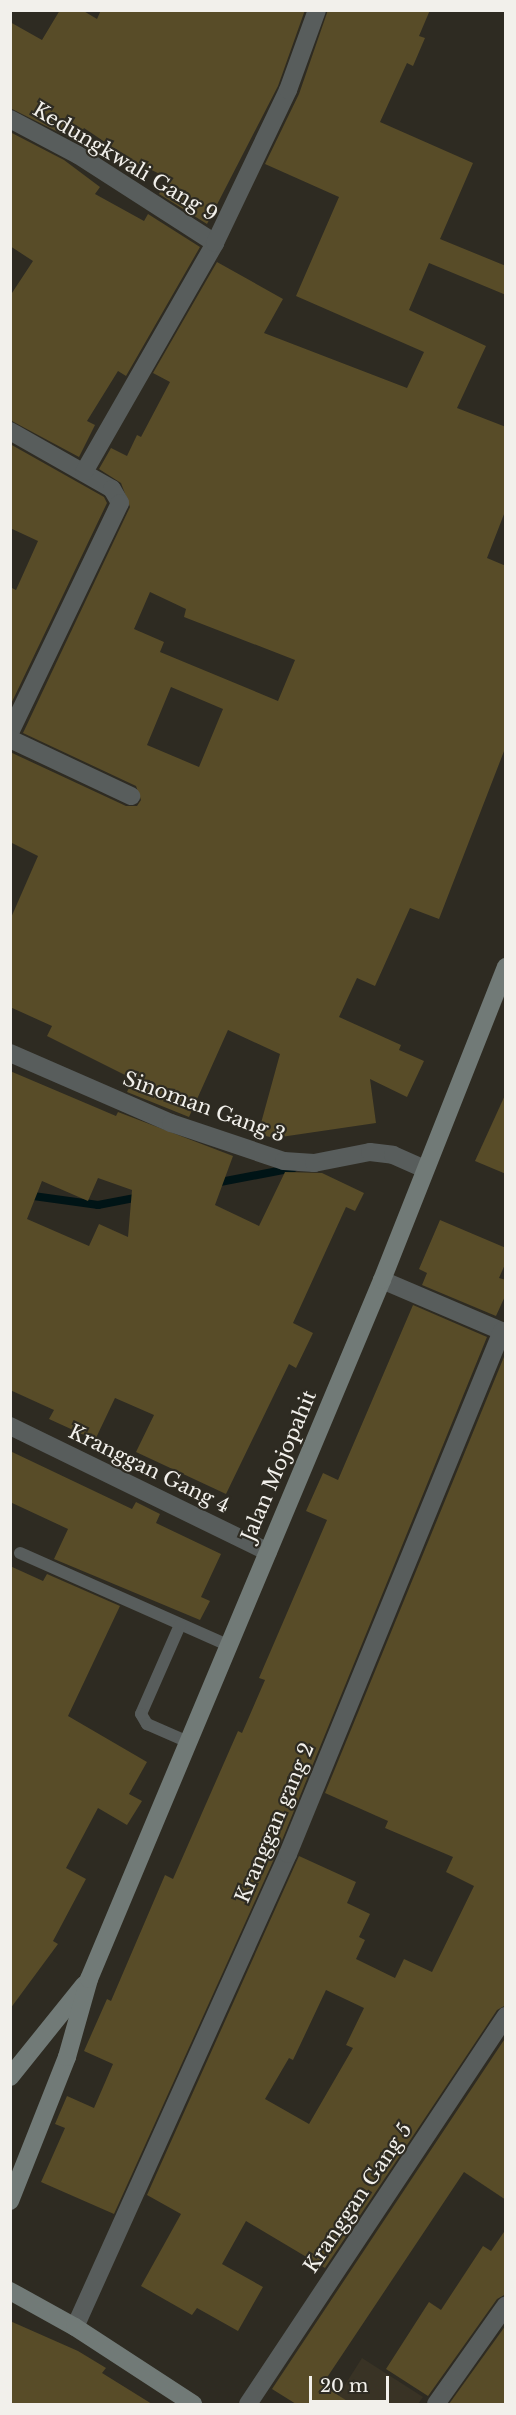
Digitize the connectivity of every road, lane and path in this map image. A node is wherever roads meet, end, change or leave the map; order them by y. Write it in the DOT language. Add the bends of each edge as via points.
graph roads {
  1 [pos="317,10"];
  2 [pos="10,119"];
  3 [pos="215,243"];
  4 [pos="10,431"];
  5 [pos="84,472"];
  6 [pos="10,733"];
  7 [pos="10,739"];
  8 [pos="131,796"];
  9 [pos="506,967"];
  10 [pos="10,1053"];
  11 [pos="424,1169"];
  12 [pos="382,1280"];
  13 [pos="504,1332"];
  14 [pos="10,1426"];
  15 [pos="268,1552"];
  16 [pos="20,1553"];
  17 [pos="180,1625"];
  18 [pos="228,1645"];
  19 [pos="188,1742"];
  20 [pos="89,1979"];
  21 [pos="506,2016"];
  22 [pos="14,2067"];
  23 [pos="10,2201"];
  24 [pos="10,2291"];
  25 [pos="506,2305"];
  26 [pos="75,2326"];
  27 [pos="193,2404"];
  28 [pos="248,2404"];
  29 [pos="436,2404"];
  1 -- 3 [label="street" via="288,90"];
  2 -- 3 [label="street, Kedungkwali Gang 9" via="78,155"];
  3 -- 5 [label="street"];
  4 -- 5 [label="street"];
  5 -- 6 [label="street" via="118,495 118,510"];
  7 -- 8 [label="street"];
  9 -- 11 [label="main road, Jalan Mojopahit"];
  10 -- 11 [label="street, Sinoman Gang 3" via="171,1123 284,1161 314,1163 370,1152 393,1155"];
  11 -- 12 [label="main road, Jalan Mojopahit"];
  12 -- 13 [label="street"];
  12 -- 15 [label="main road, Jalan Mojopahit"];
  13 -- 26 [label="street, Kranggan gang 2" via="288,1854"];
  14 -- 15 [label="street, Kranggan Gang 4"];
  15 -- 18 [label="main road, Jalan Mojopahit"];
  16 -- 17 [label="lane"];
  17 -- 18 [label="lane"];
  17 -- 19 [label="lane" via="141,1714 147,1724"];
  18 -- 19 [label="main road, Jalan Mojopahit"];
  19 -- 20 [label="main road, Jalan Mojopahit"];
  20 -- 22 [label="main road, Jalan Mojopahit"];
  20 -- 23 [label="main road, Jalan Mojopahit" via="67,2057"];
  21 -- 28 [label="street, Kranggan Gang 5"];
  24 -- 26 [label="main road"];
  25 -- 29 [label="street"];
  26 -- 27 [label="main road"];
}
